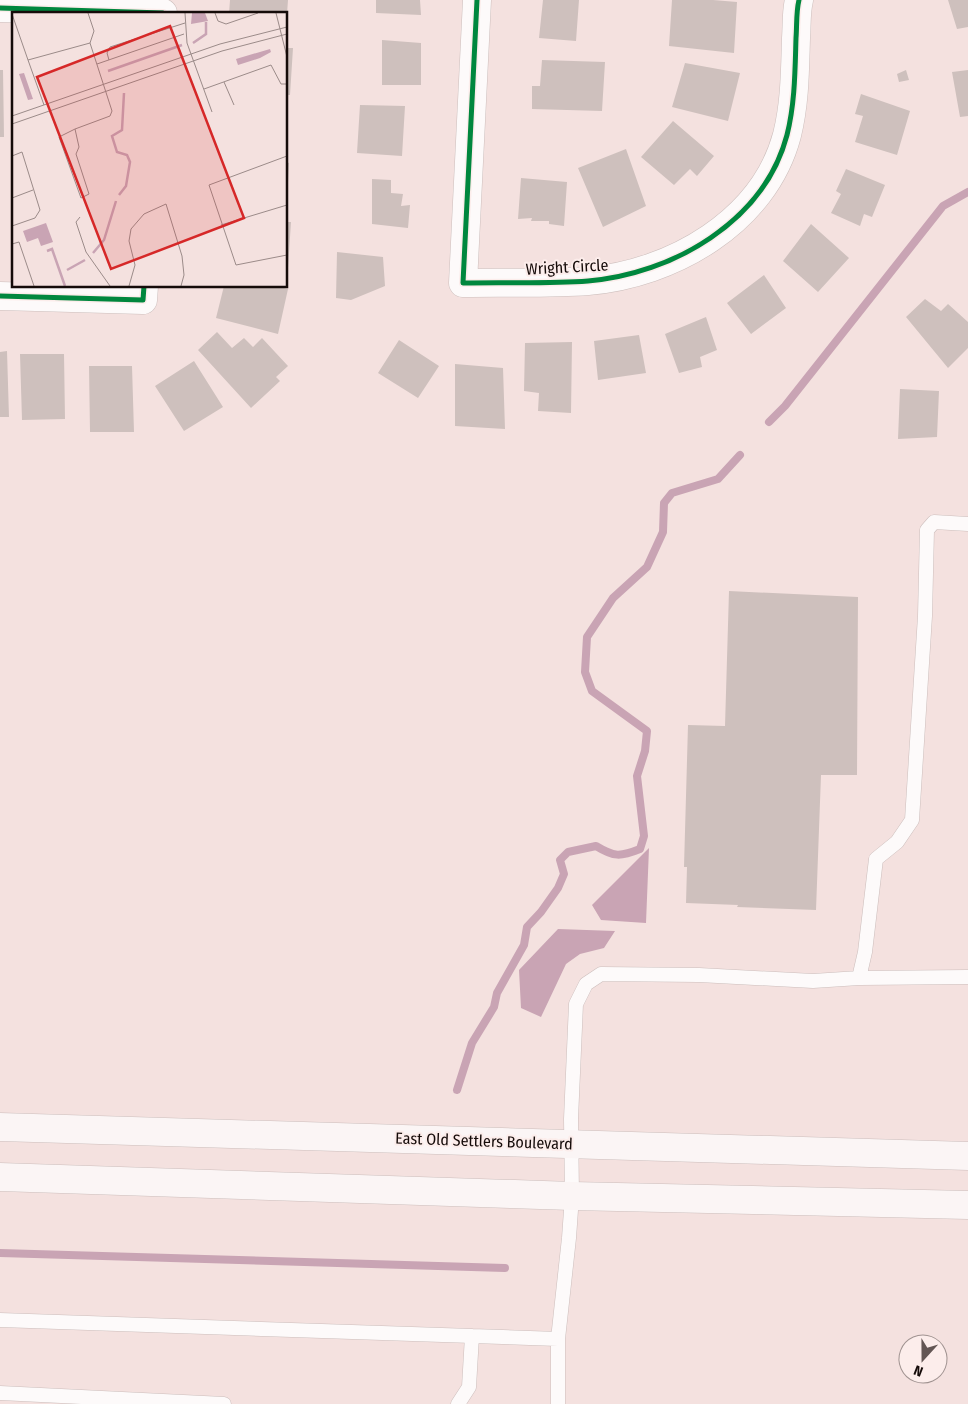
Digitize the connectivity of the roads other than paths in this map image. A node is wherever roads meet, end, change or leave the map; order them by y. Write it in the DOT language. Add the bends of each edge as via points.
graph roads {
  1 [pos="477,0"];
  2 [pos="798,0"];
  3 [pos="0,8"];
  4 [pos="109,12"];
  5 [pos="144,288"];
  6 [pos="0,296"];
  7 [pos="968,524"];
  8 [pos="968,976"];
  9 [pos="859,978"];
  10 [pos="0,1127"];
  11 [pos="571,1143"];
  12 [pos="968,1156"];
  13 [pos="0,1176"];
  14 [pos="572,1196"];
  15 [pos="968,1205"];
  16 [pos="0,1320"];
  17 [pos="472,1336"];
  18 [pos="558,1339"];
  19 [pos="0,1393"];
  20 [pos="224,1404"];
  21 [pos="458,1404"];
  22 [pos="558,1404"];
  1 -- 2 [label="street, Wright Circle" via="463,283 588,281 629,274 669,260 717,233 743,211 764,184 786,137 794,103"];
  3 -- 4 [label="street"];
  5 -- 6 [label="street" via="143,300"];
  7 -- 9 [label="lane" via="934,522 927,530 912,820 897,842 876,859"];
  8 -- 9 [label="lane"];
  9 -- 11 [label="lane" via="812,981 601,974 586,984 576,1004"];
  10 -- 11 [label="main road, East Old Settlers Boulevard"];
  11 -- 12 [label="main road, East Old Settlers Boulevard"];
  11 -- 14 [label="lane"];
  13 -- 14 [label="main road"];
  14 -- 15 [label="main road"];
  14 -- 18 [label="lane"];
  16 -- 17 [label="lane"];
  17 -- 18 [label="lane"];
  17 -- 21 [label="lane" via="469,1387"];
  18 -- 22 [label="lane"];
  19 -- 20 [label="lane"];
}
